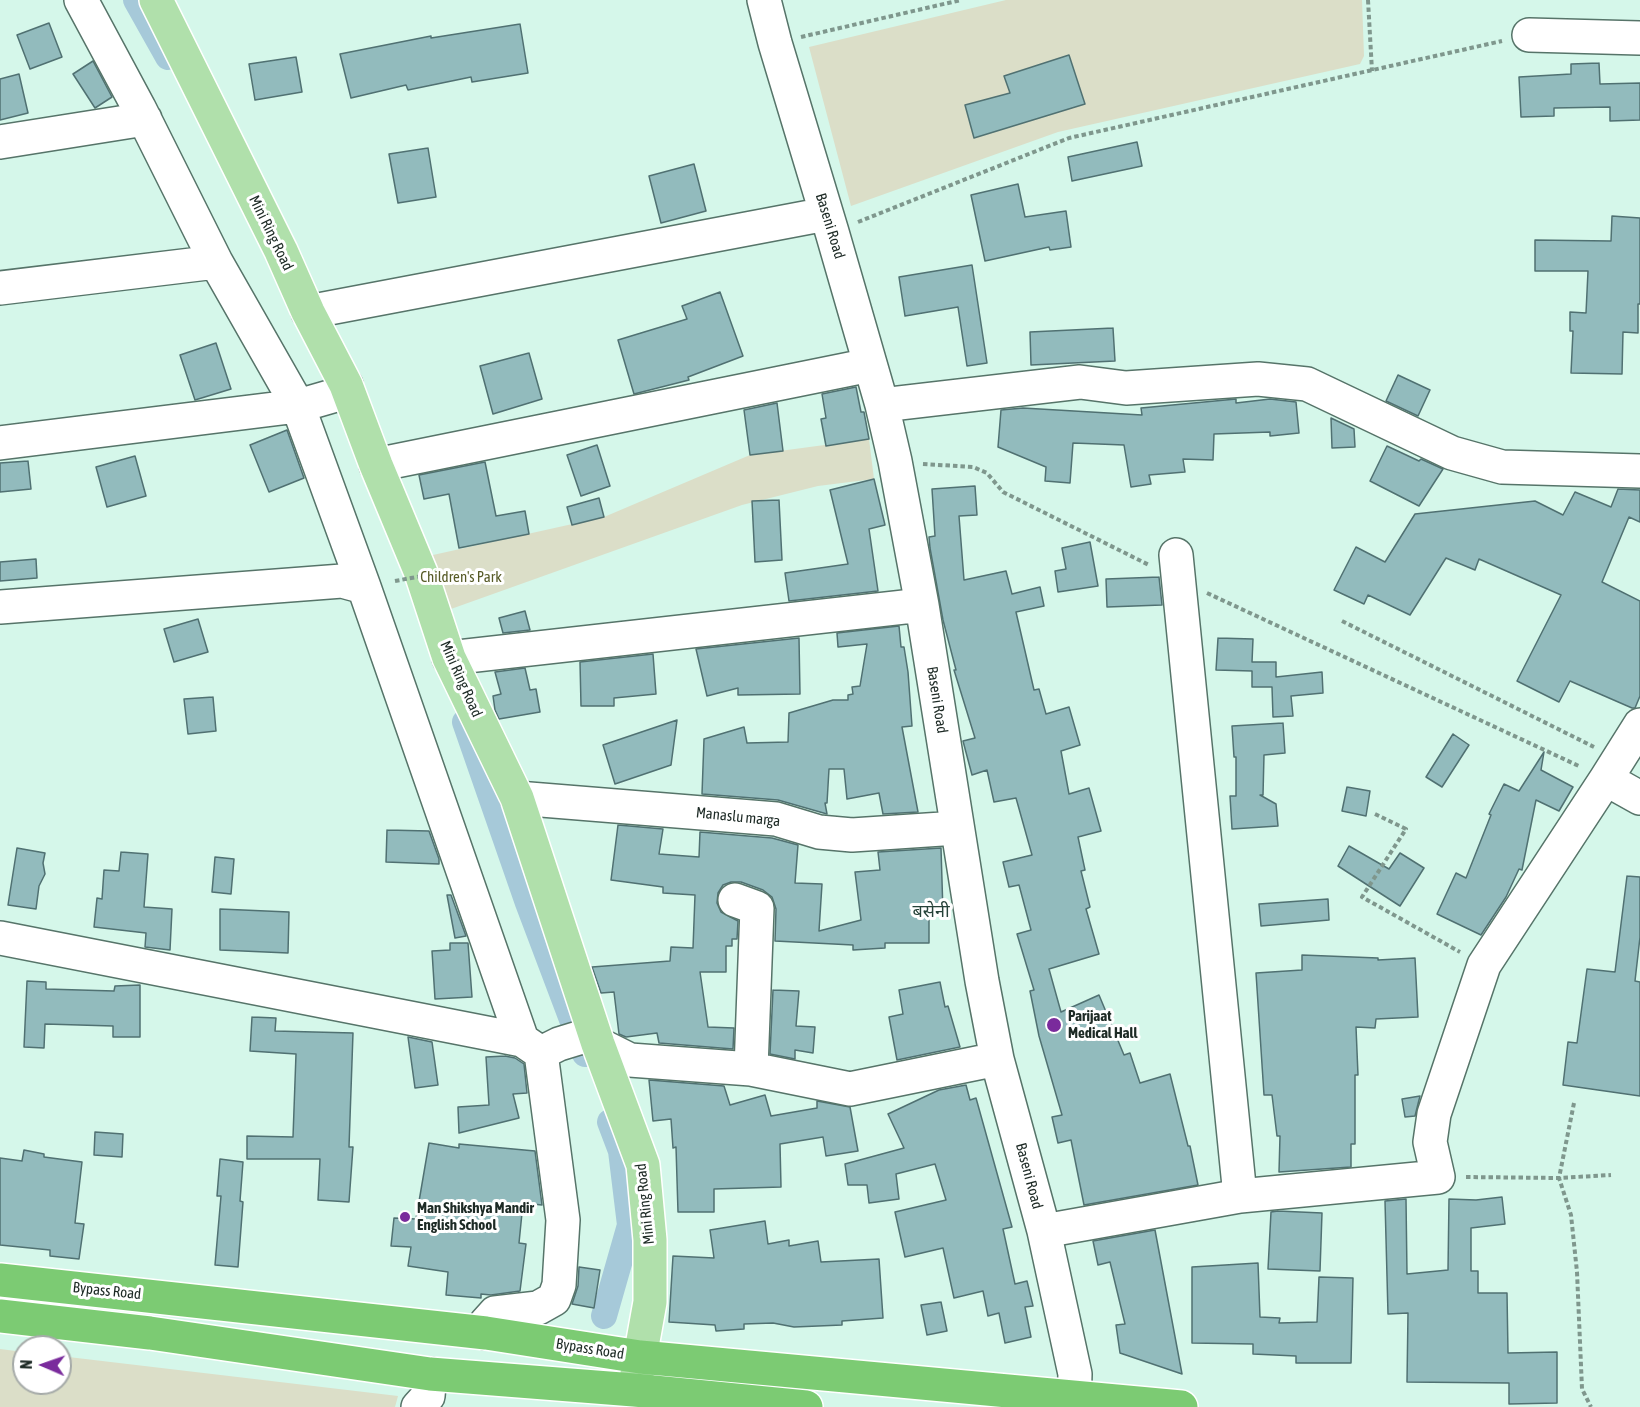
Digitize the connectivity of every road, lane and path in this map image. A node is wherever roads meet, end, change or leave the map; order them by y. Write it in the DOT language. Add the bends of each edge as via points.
graph roads {
  1 [pos="81,0"];
  2 [pos="156,0"];
  3 [pos="764,0"];
  4 [pos="961,0"];
  5 [pos="1368,0"];
  6 [pos="1529,35"];
  7 [pos="1640,38"];
  8 [pos="775,43"];
  9 [pos="1372,70"];
  10 [pos="145,119"];
  11 [pos="0,142"];
  12 [pos="829,223"];
  13 [pos="216,262"];
  14 [pos="0,288"];
  15 [pos="308,312"];
  16 [pos="870,365"];
  17 [pos="345,389"];
  18 [pos="303,404"];
  19 [pos="882,405"];
  20 [pos="0,443"];
  21 [pos="895,460"];
  22 [pos="376,465"];
  23 [pos="1640,471"];
  24 [pos="1177,567"];
  25 [pos="422,576"];
  26 [pos="379,584"];
  27 [pos="922,605"];
  28 [pos="0,607"];
  29 [pos="1342,621"];
  30 [pos="449,658"];
  31 [pos="1640,724"];
  32 [pos="1613,769"];
  33 [pos="517,798"];
  34 [pos="1640,798"];
  35 [pos="1375,814"];
  36 [pos="957,828"];
  37 [pos="735,900"];
  38 [pos="0,938"];
  39 [pos="1484,965"];
  40 [pos="561,1043"];
  41 [pos="997,1059"];
  42 [pos="751,1069"];
  43 [pos="1574,1103"];
  44 [pos="1611,1175"];
  45 [pos="1438,1177"];
  46 [pos="1559,1178"];
  47 [pos="1240,1196"];
  48 [pos="1044,1231"];
  49 [pos="0,1280"];
  50 [pos="0,1316"];
  51 [pos="486,1333"];
  52 [pos="640,1357"];
  53 [pos="430,1374"];
  54 [pos="633,1399"];
  55 [pos="1074,1402"];
  56 [pos="418,1407"];
  57 [pos="806,1407"];
  58 [pos="1181,1407"];
  59 [pos="1591,1407"];
  1 -- 10 [label="street"];
  2 -- 15 [label="main road, Mini Ring Road"];
  3 -- 8 [label="street, Baseni Road"];
  4 -- 8 [label="path"];
  5 -- 9 [label="path"];
  6 -- 7 [label="street"];
  6 -- 9 [label="path"];
  8 -- 12 [label="street, Baseni Road"];
  9 -- 12 [label="path" via="1069,138"];
  10 -- 11 [label="street"];
  10 -- 13 [label="street"];
  12 -- 15 [label="street"];
  12 -- 16 [label="street, Baseni Road"];
  13 -- 14 [label="street"];
  13 -- 18 [label="street"];
  15 -- 17 [label="main road, Mini Ring Road"];
  16 -- 19 [label="street, Baseni Road"];
  16 -- 22 [label="street"];
  17 -- 18 [label="street"];
  17 -- 22 [label="main road, Mini Ring Road"];
  18 -- 20 [label="street"];
  18 -- 26 [label="street"];
  19 -- 21 [label="street, Baseni Road"];
  19 -- 23 [label="street" via="1080,382 1126,387 1258,379 1307,384 1452,453 1502,467"];
  21 -- 24 [label="path" via="972,467 987,473 1003,492"];
  21 -- 27 [label="street, Baseni Road"];
  22 -- 30 [label="main road, Mini Ring Road" via="421,573"];
  24 -- 32 [label="path"];
  24 -- 47 [label="street"];
  25 -- 26 [label="path, bridge"];
  26 -- 28 [label="street" via="342,581"];
  26 -- 40 [label="street"];
  27 -- 30 [label="street"];
  27 -- 36 [label="street, Baseni Road"];
  29 -- 32 [label="path"];
  30 -- 33 [label="main road, Mini Ring Road"];
  31 -- 32 [label="street"];
  32 -- 34 [label="street"];
  32 -- 39 [label="street"];
  33 -- 36 [label="street, Manaslu marga" via="776,819 819,832 852,835"];
  33 -- 40 [label="main road, Mini Ring Road"];
  35 -- 39 [label="path" via="1406,829 1362,897"];
  36 -- 41 [label="street, Baseni Road"];
  37 -- 42 [label="street" via="757,908"];
  38 -- 40 [label="street"];
  39 -- 45 [label="street" via="1434,1114 1430,1142"];
  40 -- 42 [label="street" via="630,1060"];
  40 -- 51 [label="street" via="563,1220 559,1285 554,1299 538,1308 495,1313 486,1323"];
  40 -- 52 [label="main road, Mini Ring Road" via="643,1165 650,1240 650,1302"];
  41 -- 42 [label="street" via="850,1089"];
  41 -- 48 [label="street, Baseni Road"];
  43 -- 46 [label="path"];
  44 -- 46 [label="path"];
  45 -- 46 [label="path"];
  45 -- 47 [label="street"];
  46 -- 59 [label="path" via="1571,1215 1582,1389"];
  47 -- 48 [label="street"];
  48 -- 55 [label="street, Baseni Road" via="1075,1374"];
  49 -- 51 [label="highway, Bypass Road"];
  50 -- 53 [label="highway" via="150,1333"];
  51 -- 52 [label="highway, Bypass Road"];
  52 -- 54 [label="main road, Mini Ring Road"];
  52 -- 55 [label="highway, Bypass Road"];
  53 -- 54 [label="highway"];
  53 -- 56 [label="street" via="428,1396"];
  54 -- 57 [label="highway"];
  55 -- 58 [label="highway, Bypass Road"];
}
